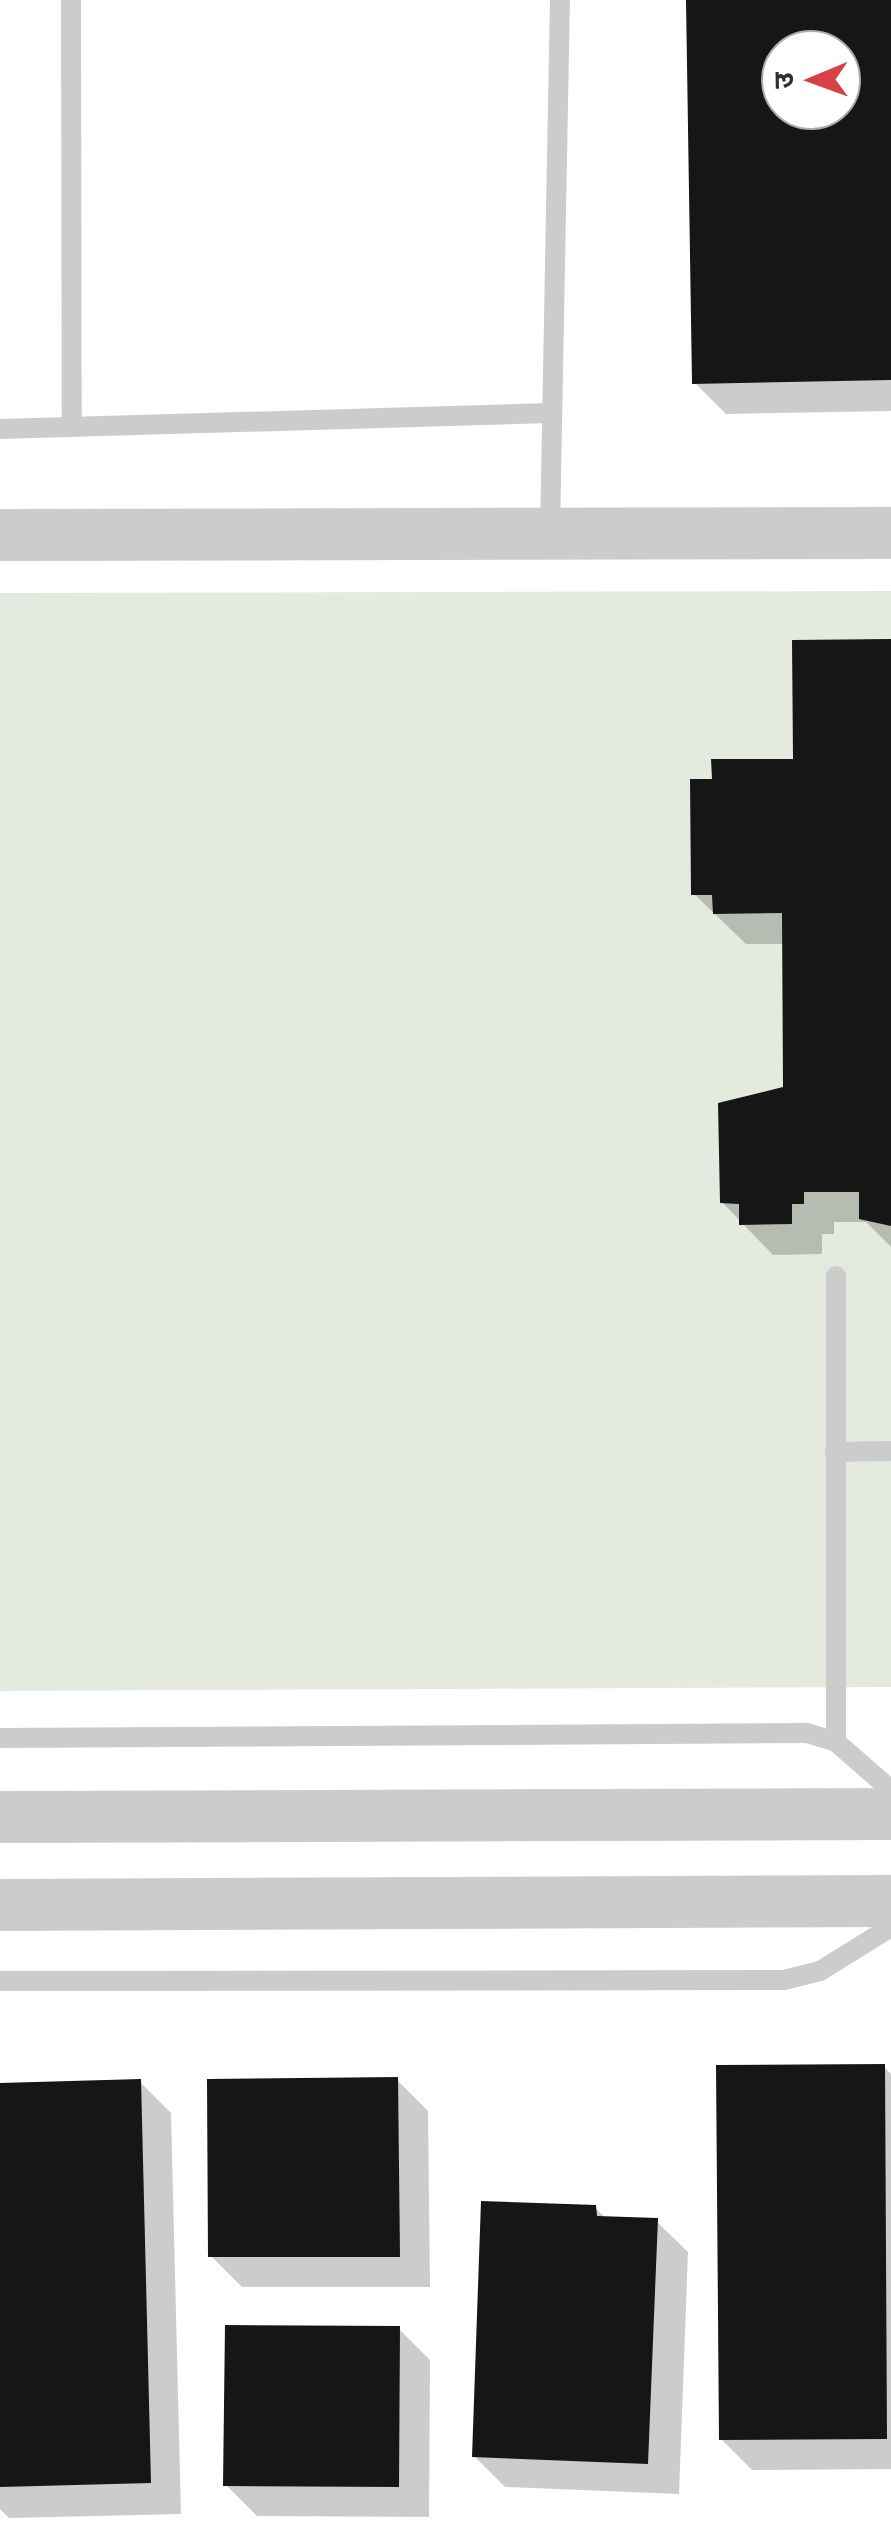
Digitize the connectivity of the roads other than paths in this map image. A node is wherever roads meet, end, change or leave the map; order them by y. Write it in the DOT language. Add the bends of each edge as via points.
graph roads {
  1 [pos="71,0"];
  2 [pos="560,0"];
  3 [pos="552,413"];
  4 [pos="72,427"];
  5 [pos="0,429"];
  6 [pos="8,526"];
  7 [pos="891,532"];
  8 [pos="550,534"];
  9 [pos="836,1276"];
  10 [pos="891,1451"];
  11 [pos="835,1452"];
  12 [pos="0,1738"];
  13 [pos="836,1742"];
  14 [pos="891,1790"];
  15 [pos="891,1814"];
  16 [pos="0,1816"];
  17 [pos="891,1901"];
  18 [pos="0,1905"];
  19 [pos="891,1927"];
  20 [pos="0,1981"];
  1 -- 4 [label="lane"];
  2 -- 3 [label="lane"];
  3 -- 4 [label="lane"];
  3 -- 8 [label="lane"];
  4 -- 5 [label="lane"];
  6 -- 8 [label="street"];
  7 -- 8 [label="street"];
  9 -- 11 [label="lane"];
  10 -- 11 [label="lane"];
  11 -- 13 [label="lane"];
  12 -- 13 [label="lane" via="807,1733"];
  13 -- 14 [label="lane"];
  15 -- 16 [label="street"];
  17 -- 18 [label="street"];
  19 -- 20 [label="lane" via="820,1971 784,1980"];
}
